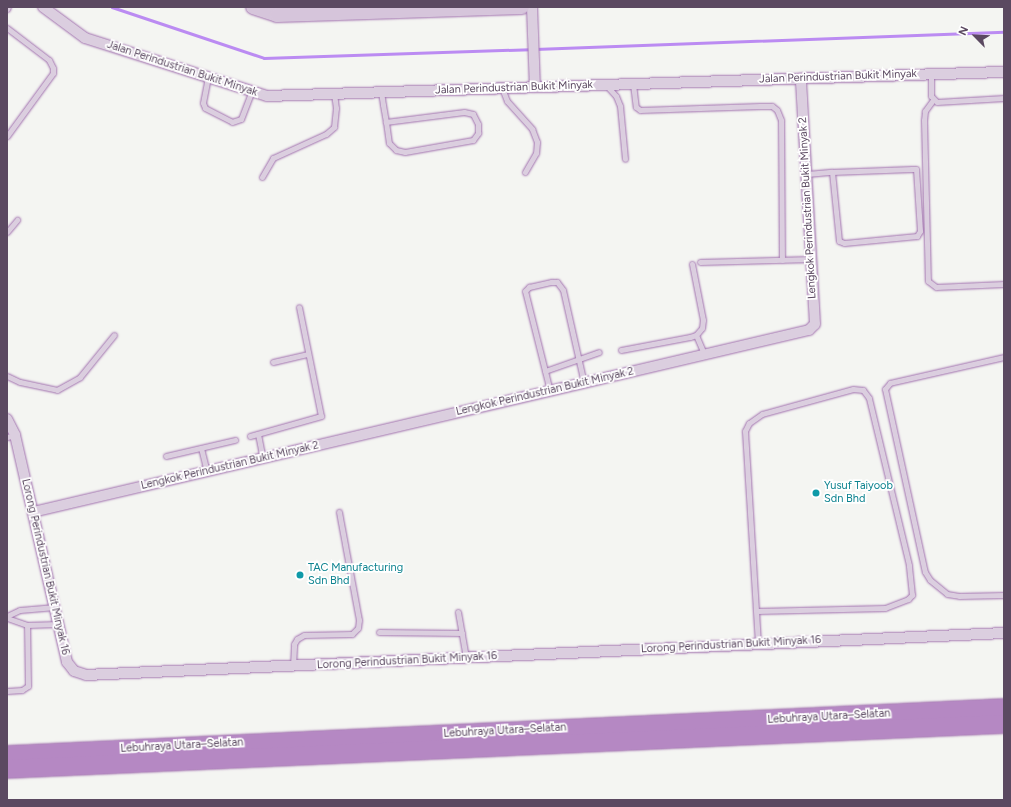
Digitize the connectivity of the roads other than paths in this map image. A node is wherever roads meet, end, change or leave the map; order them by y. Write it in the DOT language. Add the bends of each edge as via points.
graph roads {
  1 [pos="43,7"];
  2 [pos="253,7"];
  3 [pos="522,7"];
  4 [pos="533,12"];
  5 [pos="7,28"];
  6 [pos="1004,72"];
  7 [pos="931,74"];
  8 [pos="208,77"];
  9 [pos="801,78"];
  10 [pos="535,82"];
  11 [pos="633,84"];
  12 [pos="606,85"];
  13 [pos="502,88"];
  14 [pos="252,91"];
  15 [pos="381,92"];
  16 [pos="334,94"];
  17 [pos="1004,98"];
  18 [pos="933,100"];
  19 [pos="386,122"];
  20 [pos="7,136"];
  21 [pos="625,159"];
  22 [pos="525,172"];
  23 [pos="832,172"];
  24 [pos="807,174"];
  25 [pos="262,177"];
  26 [pos="17,220"];
  27 [pos="7,232"];
  28 [pos="812,259"];
  29 [pos="782,260"];
  30 [pos="700,262"];
  31 [pos="692,264"];
  32 [pos="1004,284"];
  33 [pos="299,307"];
  34 [pos="114,335"];
  35 [pos="696,335"];
  36 [pos="621,350"];
  37 [pos="599,352"];
  38 [pos="308,354"];
  39 [pos="704,354"];
  40 [pos="1004,357"];
  41 [pos="579,359"];
  42 [pos="273,362"];
  43 [pos="545,371"];
  44 [pos="7,376"];
  45 [pos="584,384"];
  46 [pos="550,391"];
  47 [pos="7,419"];
  48 [pos="258,434"];
  49 [pos="11,436"];
  50 [pos="250,436"];
  51 [pos="235,440"];
  52 [pos="201,448"];
  53 [pos="166,456"];
  54 [pos="263,459"];
  55 [pos="207,472"];
  56 [pos="33,512"];
  57 [pos="339,512"];
  58 [pos="1004,596"];
  59 [pos="54,607"];
  60 [pos="757,611"];
  61 [pos="458,612"];
  62 [pos="7,617"];
  63 [pos="58,624"];
  64 [pos="27,625"];
  65 [pos="379,632"];
  66 [pos="462,633"];
  67 [pos="1004,633"];
  68 [pos="758,643"];
  69 [pos="466,658"];
  70 [pos="293,666"];
  71 [pos="7,691"];
  72 [pos="1004,708"];
  73 [pos="1004,724"];
  74 [pos="7,754"];
  75 [pos="7,769"];
  1 -- 8 [label="street, Jalan Perindustrian Bukit Minyak" via="85,38"];
  2 -- 3 [label="main road" via="277,14"];
  4 -- 10 [label="street"];
  5 -- 20 [label="lane" via="50,60 53,68 53,72"];
  6 -- 7 [label="street, Jalan Perindustrian Bukit Minyak"];
  7 -- 9 [label="street, Jalan Perindustrian Bukit Minyak"];
  7 -- 18 [label="lane"];
  8 -- 14 [label="street, Jalan Perindustrian Bukit Minyak"];
  8 -- 14 [label="lane" via="203,103 205,108 232,122 241,119"];
  9 -- 11 [label="street, Jalan Perindustrian Bukit Minyak"];
  9 -- 24 [label="street, Lengkok Perindustrian Bukit Minyak 2"];
  10 -- 12 [label="street, Jalan Perindustrian Bukit Minyak"];
  10 -- 13 [label="street, Jalan Perindustrian Bukit Minyak"];
  11 -- 12 [label="street, Jalan Perindustrian Bukit Minyak"];
  11 -- 29 [label="lane" via="636,107 640,110 772,106 778,110 781,120"];
  12 -- 21 [label="lane" via="616,96 620,106"];
  13 -- 15 [label="street, Jalan Perindustrian Bukit Minyak"];
  13 -- 22 [label="lane" via="507,101 532,129 537,142 536,153"];
  14 -- 16 [label="street, Jalan Perindustrian Bukit Minyak" via="267,96"];
  15 -- 16 [label="street, Jalan Perindustrian Bukit Minyak"];
  15 -- 19 [label="lane"];
  16 -- 25 [label="lane" via="334,127 326,134 273,158"];
  17 -- 18 [label="lane" via="943,102"];
  18 -- 32 [label="lane" via="925,111 924,120 928,281 936,287"];
  19 -- 19 [label="lane" via="389,143 396,150 405,152 473,140 478,133 478,124 473,114 464,112"];
  23 -- 23 [label="lane" via="916,169 920,231 917,236 844,243 839,241"];
  23 -- 24 [label="lane"];
  24 -- 28 [label="street, Lengkok Perindustrian Bukit Minyak 2"];
  26 -- 27 [label="lane"];
  28 -- 29 [label="lane"];
  28 -- 39 [label="street, Lengkok Perindustrian Bukit Minyak 2" via="814,324 809,330"];
  29 -- 30 [label="lane"];
  31 -- 35 [label="lane" via="703,320 702,328"];
  33 -- 38 [label="lane"];
  34 -- 44 [label="lane" via="80,377 57,390 20,382"];
  35 -- 36 [label="lane"];
  35 -- 39 [label="lane"];
  37 -- 41 [label="lane"];
  38 -- 42 [label="lane"];
  38 -- 48 [label="lane" via="321,416"];
  39 -- 45 [label="street, Lengkok Perindustrian Bukit Minyak 2"];
  40 -- 58 [label="lane" via="890,383 885,389 925,572 946,594"];
  41 -- 43 [label="lane"];
  41 -- 43 [label="lane" via="561,285 551,282 529,288 525,296"];
  41 -- 45 [label="lane"];
  43 -- 46 [label="lane"];
  45 -- 46 [label="street, Lengkok Perindustrian Bukit Minyak 2"];
  46 -- 54 [label="street, Lengkok Perindustrian Bukit Minyak 2"];
  47 -- 49 [label="street, Lorong Perindustrian Bukit Minyak 16"];
  48 -- 50 [label="lane"];
  48 -- 54 [label="lane"];
  49 -- 56 [label="street, Lorong Perindustrian Bukit Minyak 16"];
  51 -- 52 [label="lane"];
  52 -- 53 [label="lane"];
  52 -- 55 [label="lane"];
  54 -- 55 [label="street, Lengkok Perindustrian Bukit Minyak 2"];
  55 -- 56 [label="street, Lengkok Perindustrian Bukit Minyak 2"];
  56 -- 59 [label="street, Lorong Perindustrian Bukit Minyak 16"];
  57 -- 70 [label="lane" via="359,620 358,628 352,634 304,635 297,639 294,644"];
  59 -- 62 [label="lane" via="20,610"];
  59 -- 63 [label="street, Lorong Perindustrian Bukit Minyak 16"];
  60 -- 60 [label="lane" via="885,608 912,595 910,565 868,398 863,390 853,389 762,414 749,423 744,439"];
  60 -- 68 [label="lane"];
  61 -- 66 [label="lane"];
  62 -- 64 [label="lane"];
  63 -- 64 [label="lane"];
  63 -- 70 [label="street, Lorong Perindustrian Bukit Minyak 16" via="70,668 86,675"];
  64 -- 71 [label="lane" via="28,686 22,690"];
  65 -- 66 [label="lane"];
  66 -- 69 [label="lane"];
  67 -- 68 [label="street, Lorong Perindustrian Bukit Minyak 16"];
  68 -- 69 [label="street, Lorong Perindustrian Bukit Minyak 16"];
  69 -- 70 [label="street, Lorong Perindustrian Bukit Minyak 16"];
  72 -- 74 [label="highway, Lebuhraya Utara–Selatan"];
  73 -- 75 [label="highway, Lebuhraya Utara–Selatan"];
}
